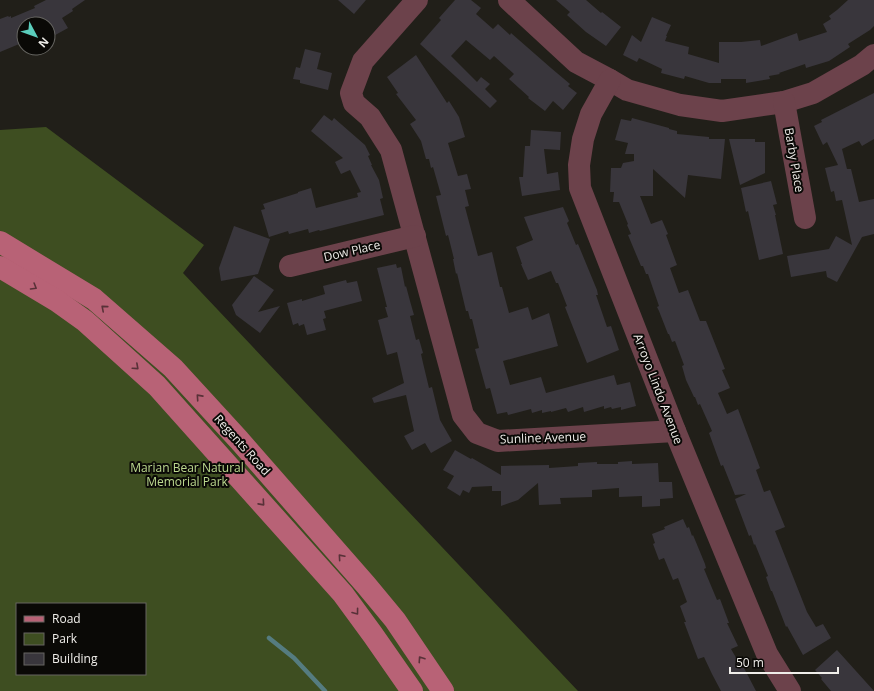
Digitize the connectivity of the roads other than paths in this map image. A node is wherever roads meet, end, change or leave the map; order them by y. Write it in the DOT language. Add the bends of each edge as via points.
graph roads {
  1 [pos="418,0"];
  2 [pos="517,2"];
  3 [pos="874,55"];
  4 [pos="610,80"];
  5 [pos="784,102"];
  6 [pos="805,218"];
  7 [pos="415,236"];
  8 [pos="0,242"];
  9 [pos="290,266"];
  10 [pos="0,267"];
  11 [pos="675,431"];
  12 [pos="412,691"];
  13 [pos="443,691"];
  14 [pos="790,691"];
  1 -- 7 [label="street, Sunline Avenue" via="363,61 351,93 354,104 370,117 391,150"];
  2 -- 4 [label="street" via="576,62"];
  3 -- 5 [label="street" via="862,66 813,92"];
  4 -- 5 [label="street" via="627,90 680,105 722,111"];
  4 -- 11 [label="street, Arroyo Lindo Avenue" via="591,114 583,139 579,165 580,188"];
  5 -- 6 [label="street, Barby Place"];
  7 -- 9 [label="street, Dow Place"];
  7 -- 11 [label="street, Sunline Avenue" via="463,415 477,433 498,441"];
  13 -- 8 [label="main road, Regents Road, one-way" via="395,620 366,584 173,368 94,299"];
  10 -- 12 [label="main road, Regents Road, one-way" via="85,320 157,386 343,594"];
  11 -- 14 [label="street, Arroyo Lindo Avenue" via="767,654"];
}
